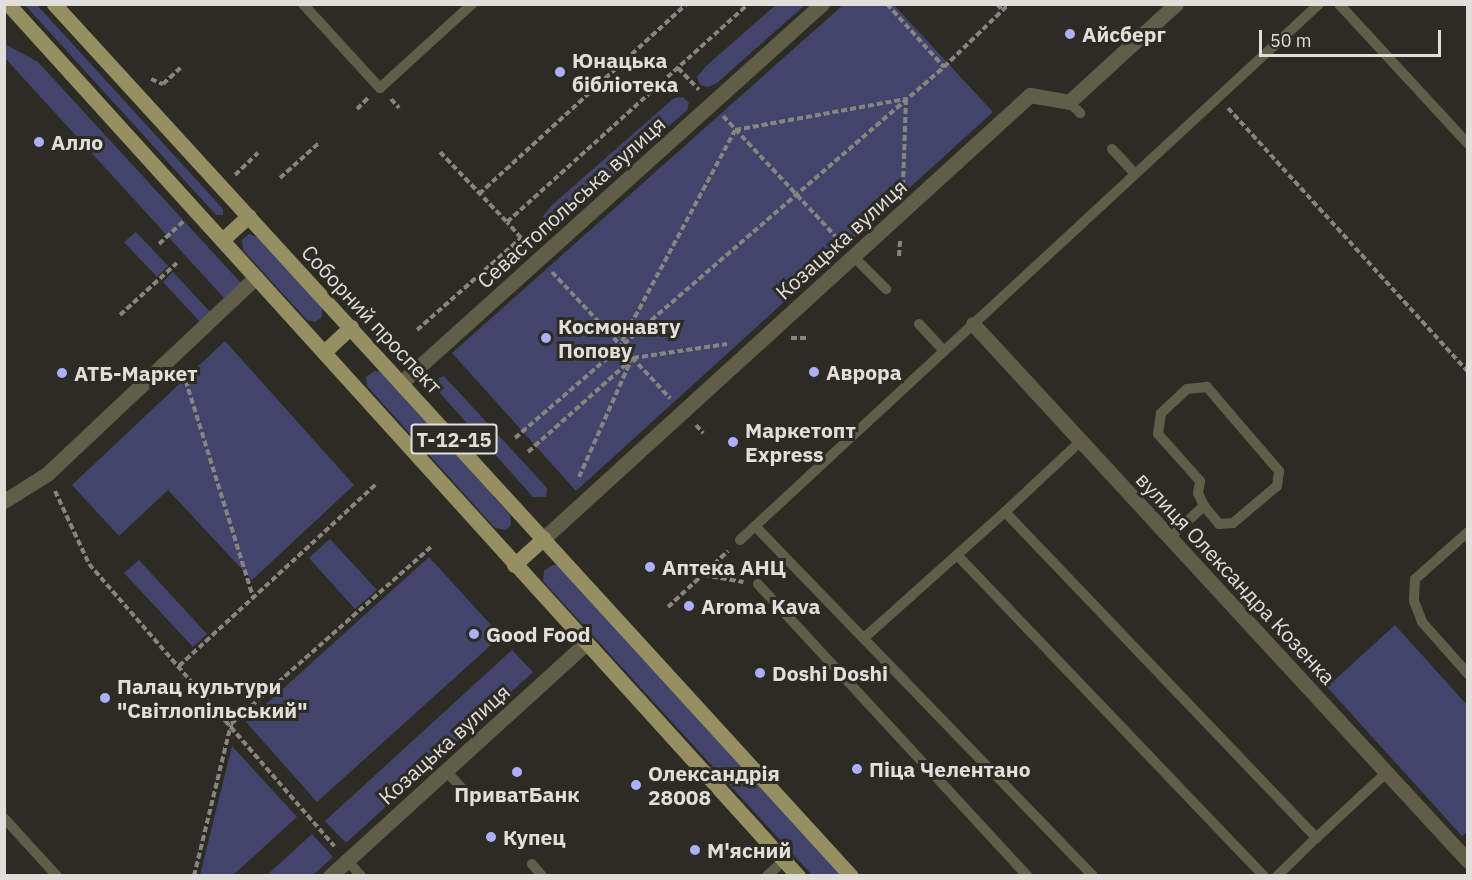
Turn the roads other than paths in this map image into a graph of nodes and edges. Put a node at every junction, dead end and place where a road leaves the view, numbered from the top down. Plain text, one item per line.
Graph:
1 (8, 4) edge
2 (54, 4) edge
3 (303, 4) edge
4 (472, 4) edge
5 (822, 4) edge
6 (1176, 4) edge
7 (1319, 4) edge
8 (1339, 4) edge
9 (1069, 102) junction
10 (1080, 113) dead end
11 (1467, 144) edge
12 (1112, 149) dead end
13 (1135, 174) junction
14 (249, 216) junction
15 (222, 240) junction
16 (853, 256) junction
17 (255, 277) junction
18 (885, 289) dead end
19 (919, 324) dead end
20 (973, 324) junction
21 (351, 327) junction
22 (944, 351) junction
23 (324, 352) junction
24 (402, 382) junction
25 (1081, 441) junction
26 (4, 501) edge
27 (1203, 506) junction
28 (1005, 512) junction
29 (755, 526) junction
30 (1467, 532) edge
31 (1170, 537) junction
32 (543, 538) junction
33 (740, 540) road end
34 (958, 556) junction
35 (514, 565) junction
36 (758, 584) road end
37 (864, 638) junction
38 (586, 643) junction
39 (1467, 674) edge
40 (446, 771) junction
41 (1387, 772) junction
42 (472, 799) dead end
43 (4, 818) edge
44 (1316, 838) junction
45 (1466, 857) edge
46 (347, 860) junction
47 (784, 860) junction
48 (532, 864) dead end
49 (57, 876) edge
50 (330, 876) edge
51 (361, 876) edge
52 (542, 876) edge
53 (767, 876) edge
54 (798, 876) edge
55 (851, 876) edge
56 (1028, 876) edge
57 (1093, 876) edge
58 (1264, 876) edge
59 (1277, 876) edge

1 - 15 main road, Т-12-15
2 - 14 main road, Соборний проспект / Т-12-15
3 - 4 lane
5 - 24 street, Севастопольська вулиця
6 - 9 street
7 - 13 lane
8 - 11 lane
9 - 10 lane
9 - 16 street, Козацька вулиця
12 - 13 lane
13 - 20 lane
14 - 15 main road
14 - 21 main road, Соборний проспект / Т-12-15
15 - 17 main road, Т-12-15
16 - 18 lane
16 - 32 street, Козацька вулиця
17 - 23 main road, Т-12-15
17 - 26 street
19 - 22 lane
20 - 22 lane
20 - 25 street, вулиця Олександра Козенка
21 - 23 main road
21 - 24 main road, Соборний проспект / Т-12-15
22 - 29 lane
23 - 35 main road, Т-12-15
24 - 32 main road, Соборний проспект / Т-12-15
25 - 28 lane
25 - 31 street, вулиця Олександра Козенка
27 - 27 lane
27 - 31 lane
28 - 34 lane
28 - 44 lane
29 - 33 lane
29 - 37 lane
30 - 39 lane
31 - 41 street, вулиця Олександра Козенка
32 - 35 main road
32 - 55 main road, Соборний проспект / Т-12-15
34 - 37 lane
34 - 58 lane
35 - 38 main road, Т-12-15
36 - 56 lane
37 - 57 lane
38 - 40 street, Козацька вулиця
38 - 47 main road, Т-12-15
40 - 42 lane
40 - 46 street, Козацька вулиця
41 - 44 lane
41 - 45 street, вулиця Олександра Козенка
43 - 49 lane
44 - 59 lane
46 - 50 street, Козацька вулиця
46 - 51 lane
47 - 53 lane
47 - 54 main road, Т-12-15
48 - 52 lane

